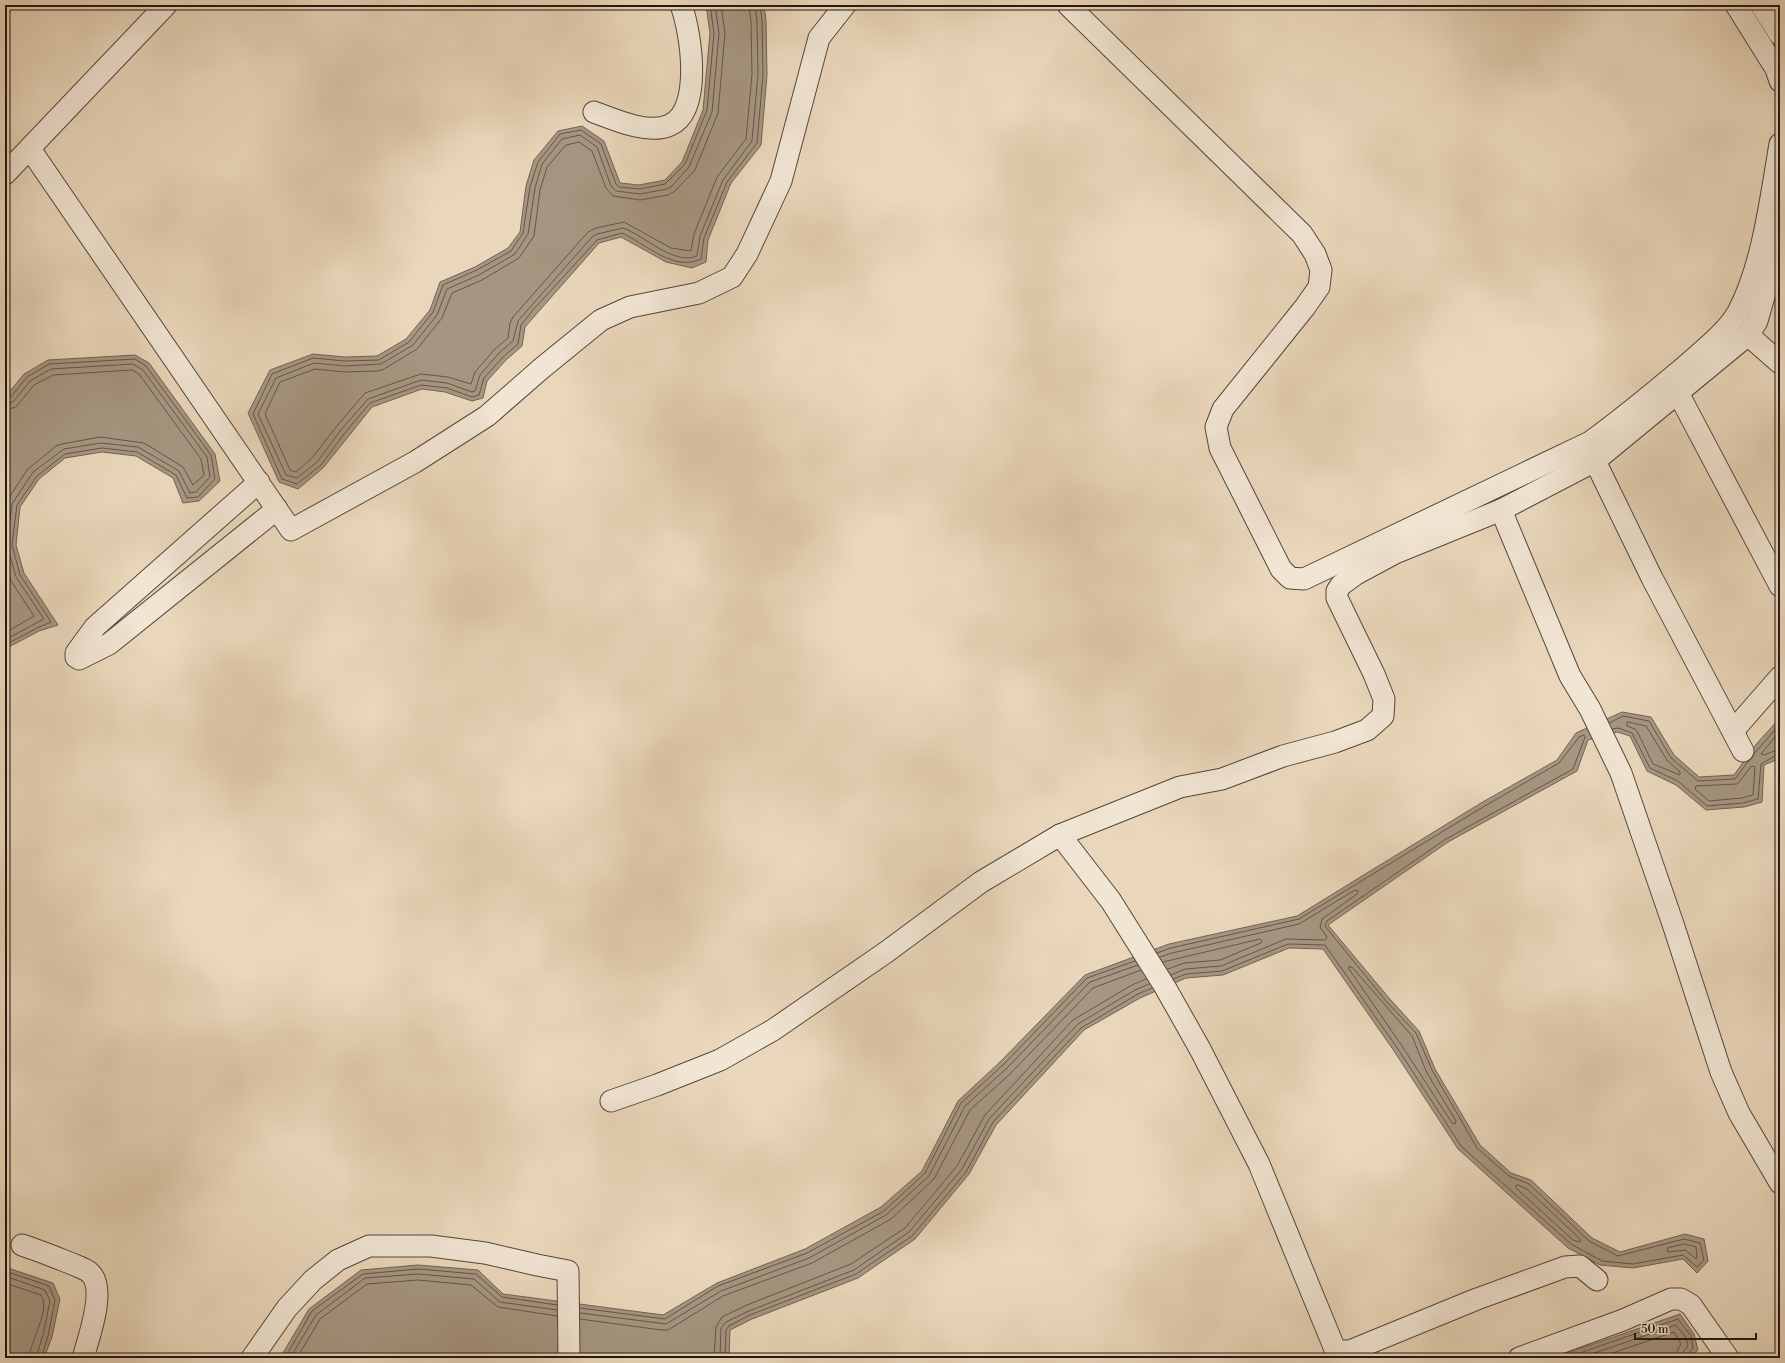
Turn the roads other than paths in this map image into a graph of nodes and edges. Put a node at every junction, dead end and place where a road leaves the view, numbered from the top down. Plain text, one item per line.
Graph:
1 (166, 5) edge
2 (681, 5) edge
3 (845, 5) edge
4 (1068, 5) edge
5 (1736, 5) edge
6 (1761, 5) edge
7 (1780, 35) edge
8 (1780, 81) edge
9 (594, 112) dead end
10 (1780, 144) edge
11 (30, 149) junction
12 (5, 174) edge
13 (1780, 240) edge
14 (1748, 335) junction
15 (1780, 363) edge
16 (1678, 393) junction
17 (1595, 461) junction
18 (259, 482) junction
19 (277, 510) junction
20 (1500, 510) junction
21 (1780, 586) edge
22 (140, 588) junction
23 (156, 608) junction
24 (1780, 677) edge
25 (1733, 731) junction
26 (1743, 751) dead end
27 (1060, 835) junction
28 (611, 1101) dead end
29 (1780, 1183) edge
30 (22, 1245) dead end
31 (1597, 1280) dead end
32 (83, 1358) edge
33 (252, 1358) edge
34 (569, 1358) edge
35 (1519, 1358) edge
36 (1728, 1358) edge

1 - 11 street
2 - 9 street
3 - 19 street
4 - 10 street
5 - 8 street
6 - 7 street
11 - 12 street
11 - 18 street
13 - 14 street
14 - 15 street
14 - 16 street
16 - 17 street
16 - 21 street
17 - 20 street
17 - 25 street
18 - 19 street
18 - 22 street
19 - 23 street
20 - 27 street
20 - 29 street
22 - 23 street
22 - 23 street
24 - 25 street
25 - 26 street
27 - 28 street
27 - 31 street
30 - 32 street
33 - 34 street
35 - 36 street

